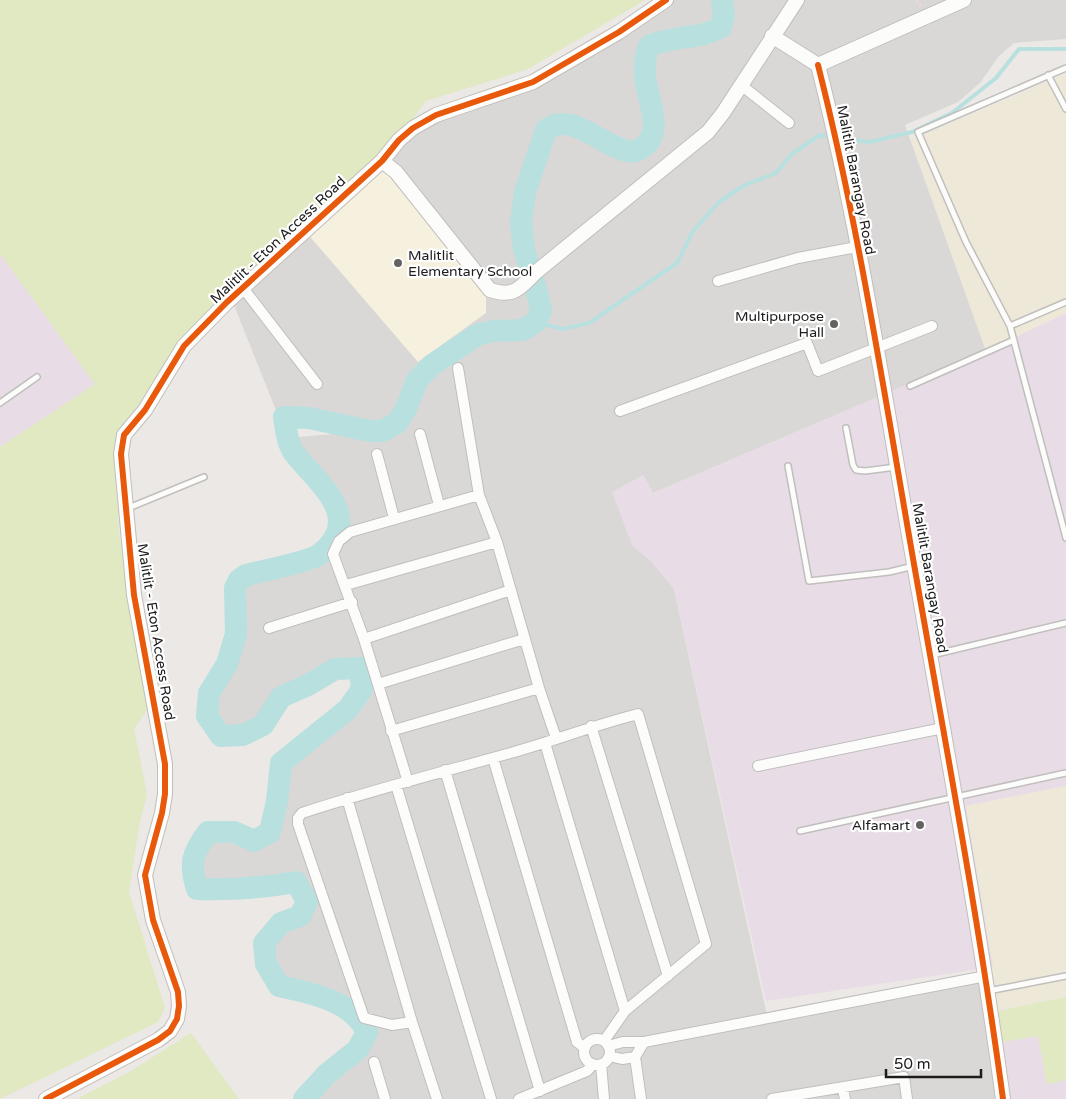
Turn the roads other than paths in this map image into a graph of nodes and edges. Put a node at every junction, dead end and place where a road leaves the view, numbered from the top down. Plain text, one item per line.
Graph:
1 (666, 0) edge
2 (797, 0) edge
3 (964, 0) edge
4 (772, 36) junction
5 (818, 65) junction
6 (1066, 68) edge
7 (1048, 75) junction
8 (741, 85) junction
9 (1066, 109) edge
10 (789, 123) dead end
11 (382, 161) junction
12 (857, 247) junction
13 (718, 281) dead end
14 (243, 288) junction
15 (1066, 302) edge
16 (932, 326) dead end
17 (1010, 326) junction
18 (1014, 340) junction
19 (876, 348) junction
20 (458, 368) dead end
21 (37, 377) dead end
22 (317, 384) dead end
23 (910, 386) dead end
24 (0, 403) edge
25 (620, 411) dead end
26 (846, 428) dead end
27 (420, 434) dead end
28 (377, 454) dead end
29 (788, 466) dead end
30 (897, 467) junction
31 (204, 477) dead end
32 (479, 495) junction
33 (439, 505) junction
34 (126, 510) junction
35 (394, 518) junction
36 (1066, 538) edge
37 (497, 542) junction
38 (914, 566) junction
39 (346, 585) junction
40 (511, 590) junction
41 (352, 602) junction
42 (1066, 623) edge
43 (269, 628) dead end
44 (364, 639) junction
45 (524, 639) junction
46 (931, 656) junction
47 (378, 684) junction
48 (539, 688) junction
49 (591, 726) junction
50 (942, 728) junction
51 (391, 731) junction
52 (556, 738) junction
53 (545, 743) junction
54 (493, 758) junction
55 (758, 766) dead end
56 (445, 770) junction
57 (1066, 773) edge
58 (408, 782) junction
59 (396, 784) junction
60 (955, 796) junction
61 (347, 798) junction
62 (800, 832) dead end
63 (668, 976) junction
64 (986, 976) junction
65 (1066, 976) edge
66 (988, 991) junction
67 (625, 1011) junction
68 (412, 1022) junction
69 (644, 1042) junction
70 (607, 1047) junction
71 (585, 1048) junction
72 (635, 1057) junction
73 (374, 1062) dead end
74 (597, 1064) junction
75 (540, 1090) junction
76 (844, 1094) edge
77 (46, 1099) edge
78 (385, 1099) edge
79 (437, 1099) edge
80 (491, 1099) edge
81 (520, 1099) edge
82 (604, 1099) edge
83 (642, 1099) edge
84 (775, 1099) edge
85 (907, 1099) edge
86 (1003, 1099) edge

1 - 11 street, Malitlit - Eton Access Road
2 - 4 street
3 - 5 street
4 - 5 street
4 - 8 street
5 - 12 street, Malitlit Barangay Road
6 - 7 lane
7 - 9 lane
7 - 17 lane
8 - 10 street
8 - 11 street
11 - 14 street, Malitlit - Eton Access Road
12 - 13 street
12 - 19 street, Malitlit Barangay Road
14 - 22 street
14 - 34 street, Malitlit - Eton Access Road
15 - 17 lane
16 - 19 street
17 - 18 lane
18 - 23 lane
18 - 36 lane
19 - 25 street
19 - 30 street, Malitlit Barangay Road
20 - 32 street
21 - 24 lane
26 - 30 lane
27 - 33 street
28 - 35 street
29 - 38 lane
30 - 38 street, Malitlit Barangay Road
31 - 34 lane
32 - 33 street
32 - 37 street
33 - 35 street
34 - 77 street, Malitlit - Eton Access Road
35 - 39 street
37 - 39 street
37 - 40 street
38 - 46 street, Malitlit Barangay Road
39 - 41 street
40 - 44 street
40 - 45 street
41 - 43 street
41 - 44 street
42 - 46 lane
44 - 47 street
45 - 47 street
45 - 48 street
46 - 50 street, Malitlit Barangay Road
47 - 51 street
48 - 51 street
48 - 52 street
49 - 52 street
49 - 63 street
49 - 63 street
50 - 55 street
50 - 60 street, Malitlit Barangay Road
51 - 58 street
52 - 53 street
53 - 54 street
53 - 67 street
54 - 56 street
54 - 71 street
56 - 58 street
56 - 75 street
57 - 60 lane
58 - 59 street
59 - 61 street
59 - 80 street
60 - 62 lane
60 - 64 street, Malitlit Barangay Road
61 - 68 street
61 - 68 street
63 - 67 street
64 - 66 street, Malitlit Barangay Road
64 - 69 street
65 - 66 lane
66 - 86 street, Malitlit Barangay Road
67 - 70 street
68 - 79 street
69 - 70 street
69 - 72 street
70 - 71 street
70 - 72 street
70 - 74 street
71 - 74 street
72 - 83 street
73 - 78 street
74 - 75 street
74 - 82 street
75 - 81 street
76 - 84 street
76 - 85 street

